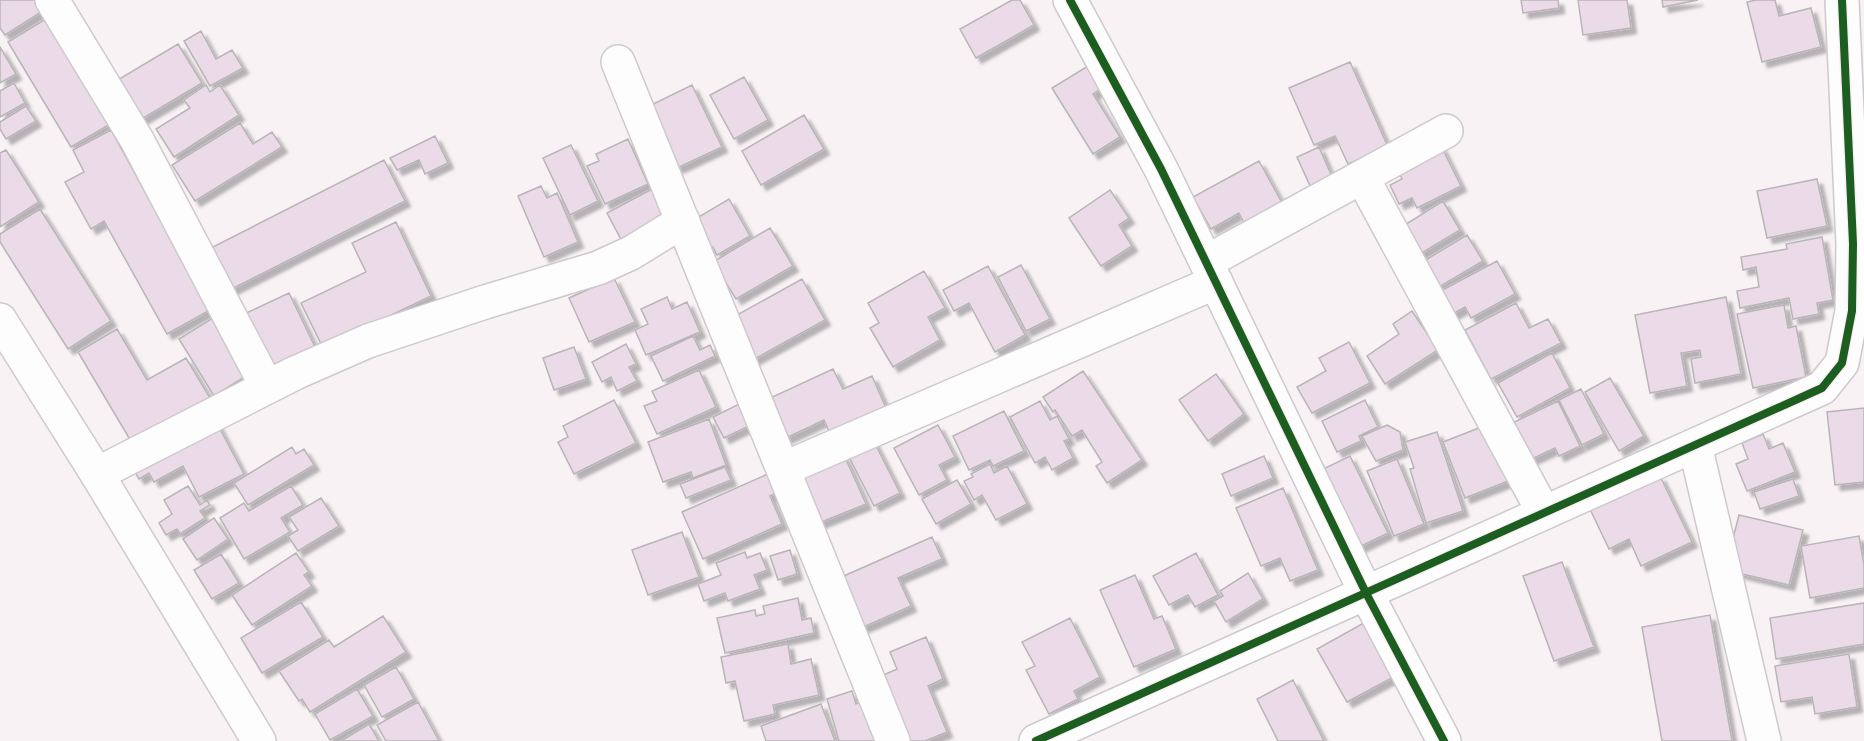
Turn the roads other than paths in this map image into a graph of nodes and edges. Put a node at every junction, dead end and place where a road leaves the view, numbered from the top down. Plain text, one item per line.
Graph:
1 (52, 0) edge
2 (1070, 0) edge
3 (1842, 0) edge
4 (618, 62) dead end
5 (1446, 131) dead end
6 (1362, 177) junction
7 (683, 221) junction
8 (1858, 243) edge
9 (1211, 272) junction
10 (0, 320) edge
11 (267, 387) junction
12 (1695, 445) junction
13 (783, 469) junction
14 (98, 474) junction
15 (1544, 513) junction
16 (1366, 593) junction
17 (259, 741) edge
18 (893, 741) edge
19 (1035, 741) edge
20 (1443, 741) edge
21 (1764, 741) edge

1 - 11 main road
2 - 9 main road
3 - 8 main road
4 - 7 main road
5 - 6 main road
6 - 9 main road
6 - 15 main road
7 - 11 main road
7 - 13 main road
8 - 12 main road
9 - 13 main road
9 - 16 main road
10 - 14 main road
11 - 14 main road
12 - 15 main road
12 - 21 main road
13 - 18 main road
14 - 17 main road
15 - 16 main road
16 - 19 main road
16 - 20 main road

